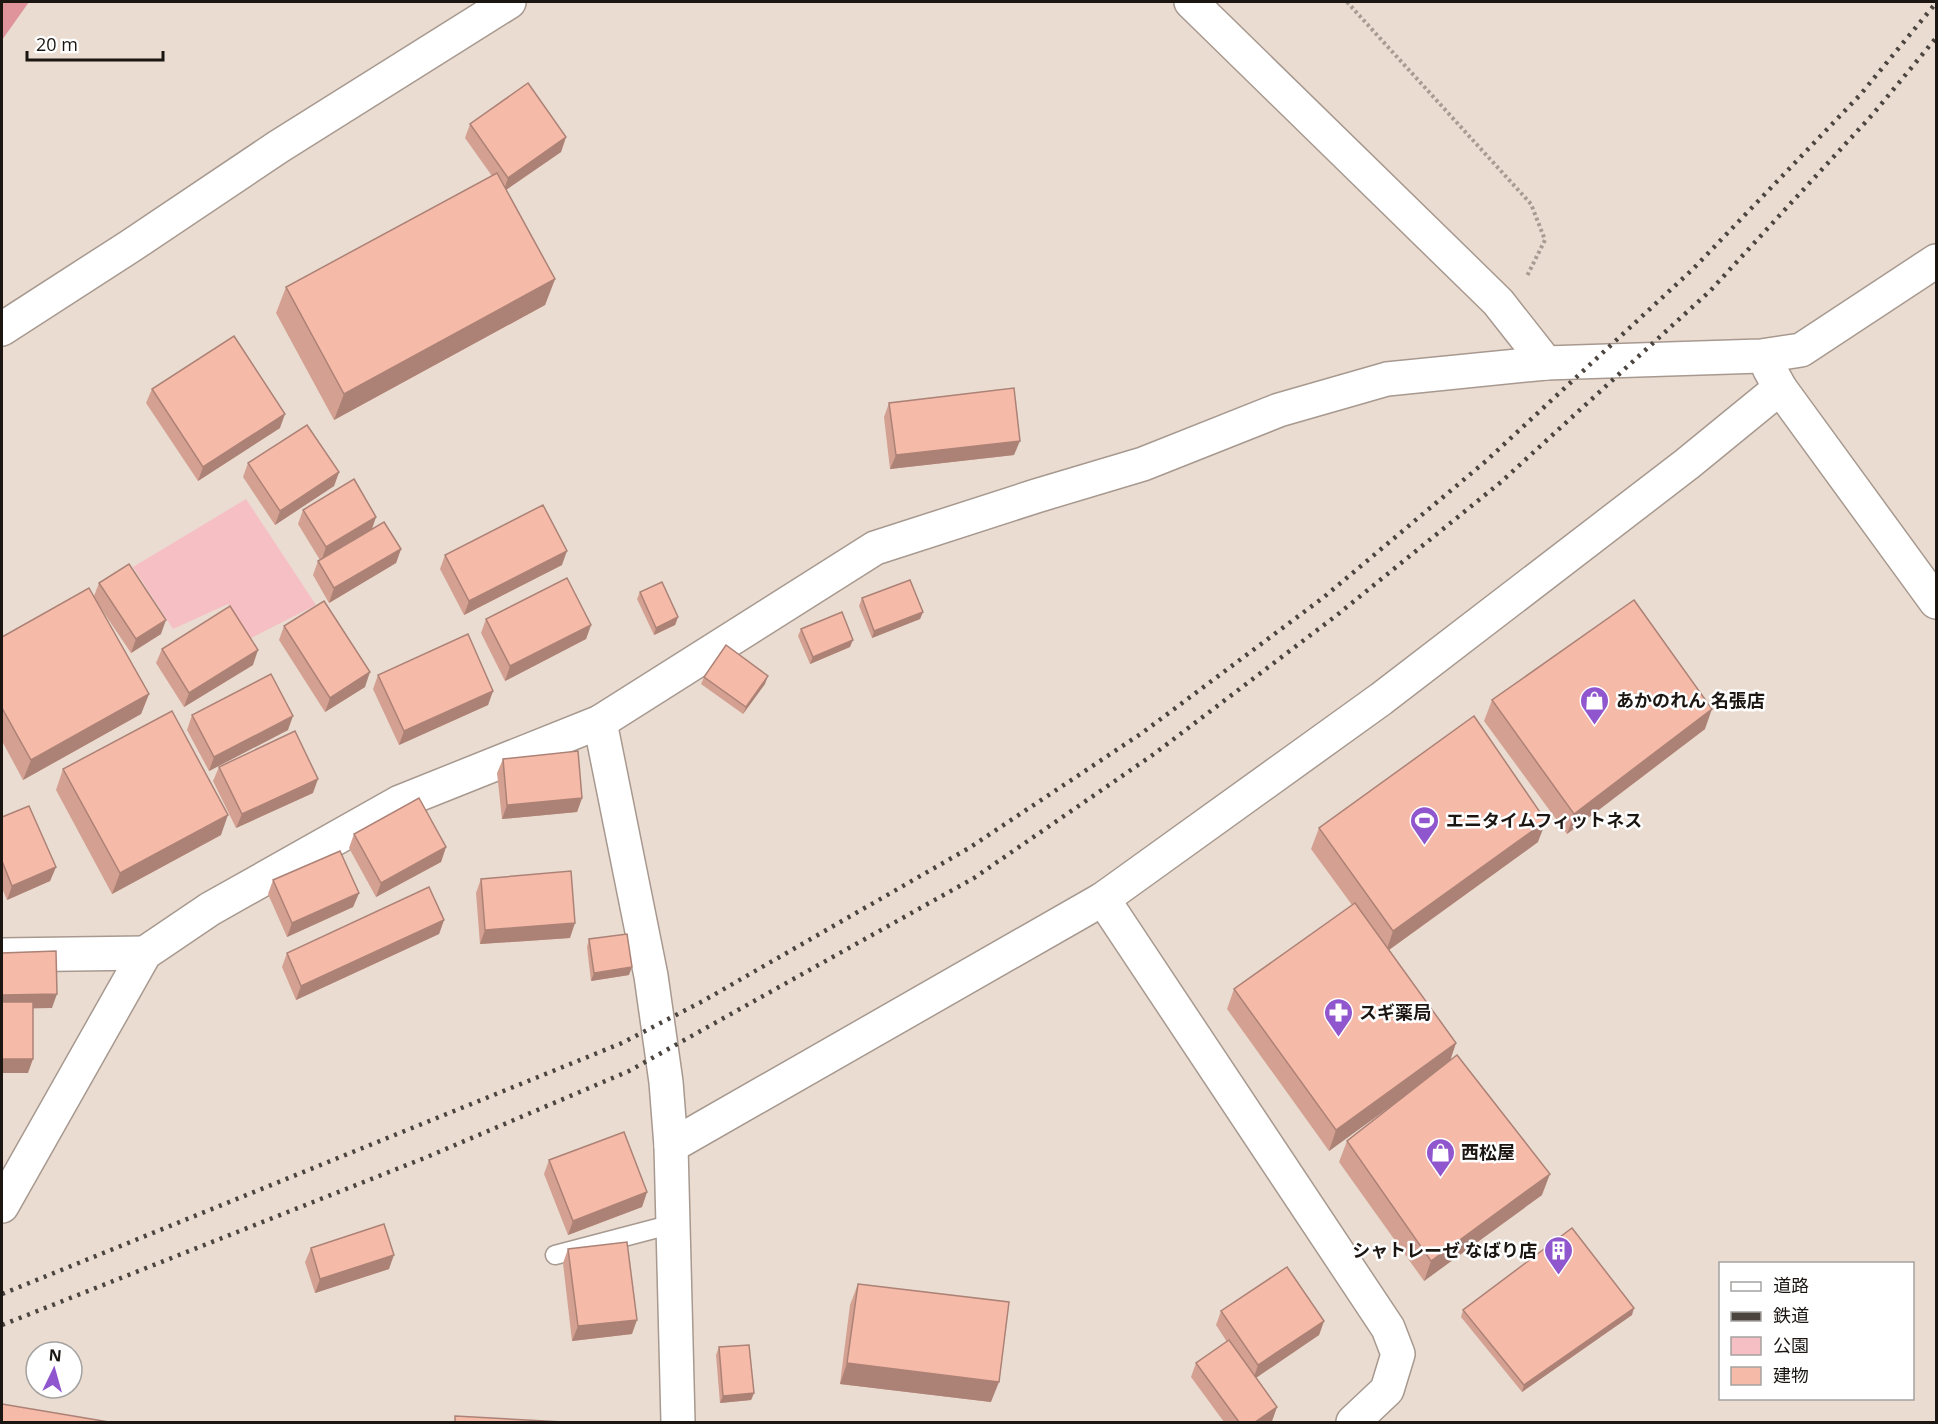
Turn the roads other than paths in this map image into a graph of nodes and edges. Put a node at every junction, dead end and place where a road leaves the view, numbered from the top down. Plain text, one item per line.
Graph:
1 (509, 2) edge
2 (1191, 2) edge
3 (1936, 261) edge
4 (2, 329) edge
5 (1761, 356) junction
6 (1546, 363) junction
7 (1780, 388) junction
8 (1936, 602) edge
9 (600, 722) junction
10 (1103, 899) junction
11 (145, 953) junction
12 (2, 955) edge
13 (671, 1146) junction
14 (2, 1206) edge
15 (673, 1224) junction
16 (555, 1255) dead end
17 (678, 1422) edge
18 (1353, 1422) edge

1 - 4 street
2 - 6 street
3 - 5 street
5 - 6 street
5 - 7 street
6 - 9 street
7 - 8 street
7 - 10 street
9 - 11 street
9 - 13 street
10 - 13 street
10 - 18 street
11 - 12 street
11 - 14 street
13 - 15 street
15 - 16 lane
15 - 17 street

